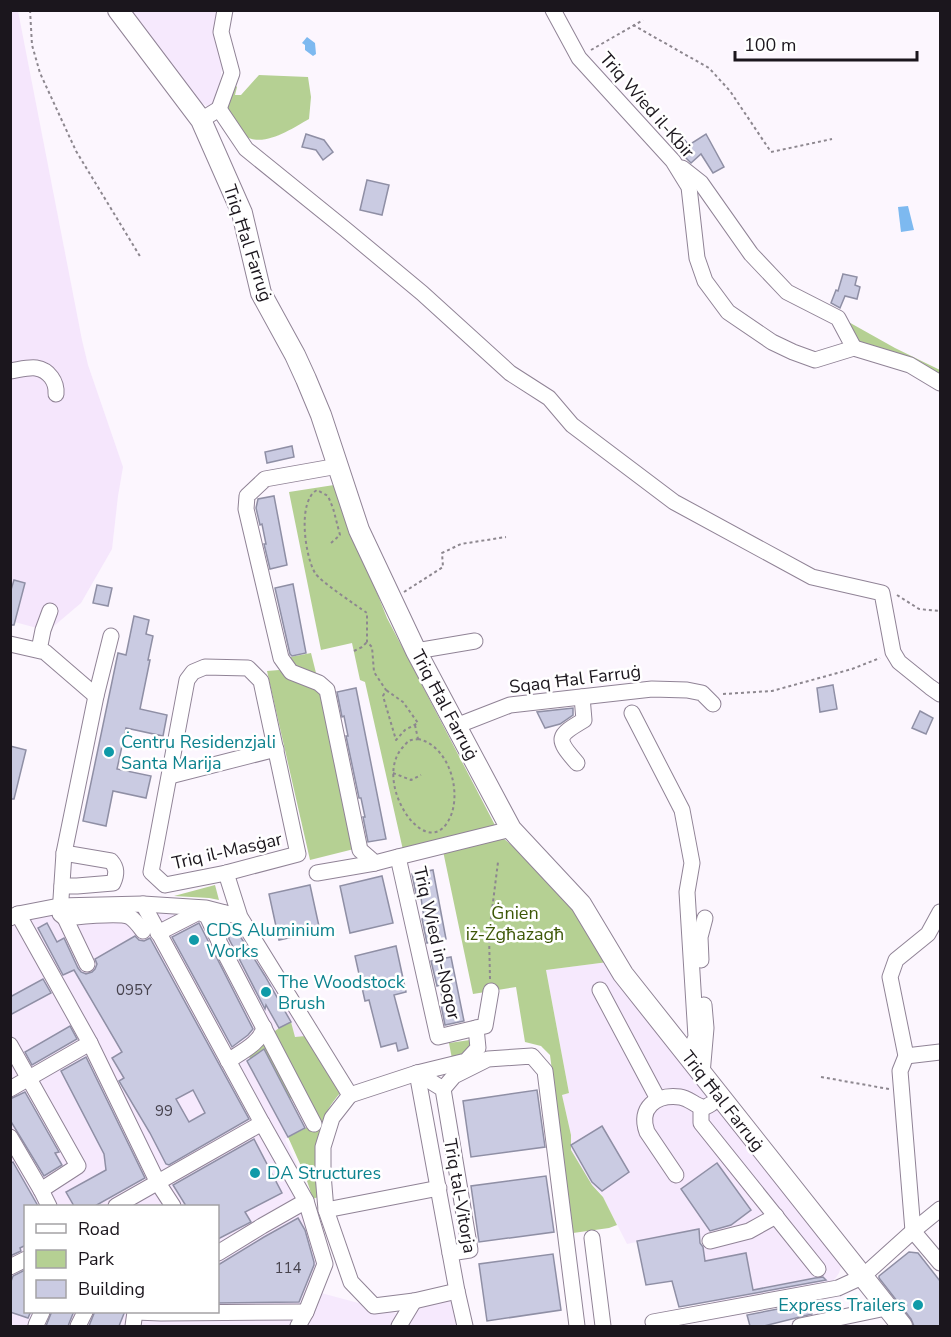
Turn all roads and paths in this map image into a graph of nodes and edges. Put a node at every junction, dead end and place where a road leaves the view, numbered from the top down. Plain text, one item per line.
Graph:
1 (30, 10) edge
2 (118, 10) edge
3 (225, 10) edge
4 (553, 10) edge
5 (643, 20) dead end
6 (633, 25) junction
7 (579, 58) junction
8 (219, 109) junction
9 (201, 120) junction
10 (832, 139) dead end
11 (673, 161) junction
12 (141, 258) dead end
13 (854, 348) junction
14 (10, 371) edge
15 (940, 383) edge
16 (56, 394) dead end
17 (338, 466) junction
18 (506, 537) dead end
19 (331, 543) dead end
20 (882, 593) junction
21 (391, 600) junction
22 (50, 611) dead end
23 (940, 611) edge
24 (111, 636) dead end
25 (475, 640) dead end
26 (367, 642) junction
27 (10, 644) edge
28 (39, 650) junction
29 (354, 651) dead end
30 (416, 651) junction
31 (894, 652) junction
32 (387, 690) junction
33 (702, 693) junction
34 (940, 694) edge
35 (96, 696) junction
36 (582, 698) junction
37 (713, 704) dead end
38 (632, 713) dead end
39 (415, 724) junction
40 (456, 726) junction
41 (418, 740) junction
42 (276, 749) junction
43 (577, 763) dead end
44 (393, 772) junction
45 (421, 775) dead end
46 (170, 776) junction
47 (511, 829) junction
48 (64, 853) junction
49 (398, 857) junction
50 (498, 862) dead end
51 (375, 863) junction
52 (226, 873) junction
53 (317, 873) dead end
54 (62, 886) junction
55 (143, 904) junction
56 (62, 912) junction
57 (940, 912) edge
58 (233, 915) junction
59 (14, 916) edge
60 (705, 918) dead end
61 (151, 932) junction
62 (219, 942) junction
63 (90, 962) dead end
64 (600, 990) dead end
65 (490, 991) joint
66 (264, 1027) junction
67 (476, 1028) junction
68 (90, 1043) junction
69 (10, 1045) edge
70 (940, 1052) edge
71 (688, 1056) junction
72 (906, 1056) junction
73 (228, 1061) junction
74 (417, 1073) junction
75 (702, 1074) junction
76 (30, 1077) junction
77 (820, 1077) dead end
78 (10, 1089) edge
79 (443, 1089) junction
80 (903, 1090) junction
81 (350, 1095) junction
82 (721, 1098) junction
83 (658, 1099) junction
84 (701, 1107) junction
85 (262, 1123) junction
86 (314, 1124) dead end
87 (10, 1137) edge
88 (676, 1175) dead end
89 (158, 1183) junction
90 (439, 1188) junction
91 (41, 1190) junction
92 (136, 1200) edge
93 (306, 1202) junction
94 (48, 1205) edge
95 (119, 1205) edge
96 (172, 1205) edge
97 (940, 1209) edge
98 (326, 1210) junction
99 (776, 1216) junction
100 (913, 1231) junction
101 (592, 1238) dead end
102 (710, 1241) dead end
103 (219, 1252) edge
104 (450, 1254) junction
105 (24, 1260) edge
106 (940, 1263) edge
107 (10, 1267) edge
108 (818, 1269) dead end
109 (862, 1277) junction
110 (457, 1291) junction
111 (414, 1301) junction
112 (886, 1308) junction
113 (138, 1313) edge
114 (162, 1320) edge
115 (305, 1321) edge
116 (652, 1322) dead end
117 (399, 1326) edge
118 (465, 1326) edge
119 (576, 1326) edge
120 (603, 1326) edge
121 (800, 1326) edge
122 (902, 1326) edge

1 - 12 path
2 - 9 main road, Triq Ħal Farruġ
3 - 8 street
4 - 7 street, Triq Wied il-Kbir
5 - 6 path
6 - 7 path
6 - 10 path
7 - 11 street, Triq Wied il-Kbir
8 - 9 street
8 - 20 street
9 - 17 main road, Triq Ħal Farruġ
11 - 13 street
11 - 13 street, Triq Wied il-Kbir
13 - 15 street
14 - 16 street
17 - 21 main road, Triq Ħal Farruġ
17 - 51 street
18 - 21 path
19 - 26 path
20 - 23 path
20 - 31 street
21 - 30 main road, Triq Ħal Farruġ
22 - 28 street
24 - 35 street
25 - 30 street
26 - 29 path
26 - 32 path
27 - 28 street
28 - 35 street
30 - 40 main road, Triq Ħal Farruġ
31 - 33 path
31 - 34 street
32 - 39 path
32 - 39 path
33 - 36 street, Sqaq Ħal Farruġ
33 - 37 street
35 - 48 street
36 - 40 street, Sqaq Ħal Farruġ
36 - 43 street
38 - 71 street
39 - 41 path
40 - 47 main road, Triq Ħal Farruġ
41 - 44 path
41 - 44 path
42 - 46 street
42 - 46 street
42 - 52 street, Triq il-Masġar
44 - 45 path
46 - 52 street, Triq il-Masġar
47 - 49 street, Triq Wied in-Noqor
47 - 71 main road, Triq Ħal Farruġ
48 - 54 street
48 - 54 street
49 - 51 street, Triq Wied in-Noqor
49 - 67 street, Triq Wied in-Noqor
50 - 65 path
51 - 53 street, Triq Wied in-Noqor
52 - 58 street
54 - 56 street
55 - 56 street
55 - 58 street
55 - 61 street
56 - 59 street
56 - 61 street
56 - 63 street
57 - 72 street
58 - 62 street
58 - 81 street
59 - 68 street
60 - 75 street
61 - 62 street
61 - 73 street
62 - 66 street
64 - 83 street
65 - 67 street
66 - 73 street
66 - 86 street
67 - 74 street
68 - 76 street
68 - 89 street
69 - 76 street
70 - 72 street
71 - 75 main road, Triq Ħal Farruġ
72 - 80 street
73 - 85 street
74 - 79 street
74 - 81 street
74 - 90 street, Triq tal-Vitorja
75 - 82 main road, Triq Ħal Farruġ
76 - 78 street
76 - 91 street
77 - 80 path
79 - 104 street
79 - 119 street
80 - 100 street
81 - 98 street
82 - 84 street
82 - 109 main road, Triq Ħal Farruġ
83 - 84 street
83 - 88 street
84 - 99 street
85 - 89 street
85 - 93 street
87 - 91 street
89 - 92 street
89 - 96 street
90 - 98 street
90 - 104 street, Triq tal-Vitorja
91 - 94 street
92 - 95 street
93 - 103 street
93 - 115 street
97 - 100 street
98 - 111 street
99 - 102 street
99 - 108 street
100 - 106 street
100 - 109 street
101 - 120 street
104 - 110 street, Triq tal-Vitorja
105 - 107 street
109 - 112 main road, Triq Ħal Farruġ
109 - 116 street
110 - 111 street
110 - 118 street, Triq tal-Vitorja
111 - 117 street
112 - 121 street
112 - 122 main road, Triq Ħal Farruġ
113 - 114 street
114 - 115 street

